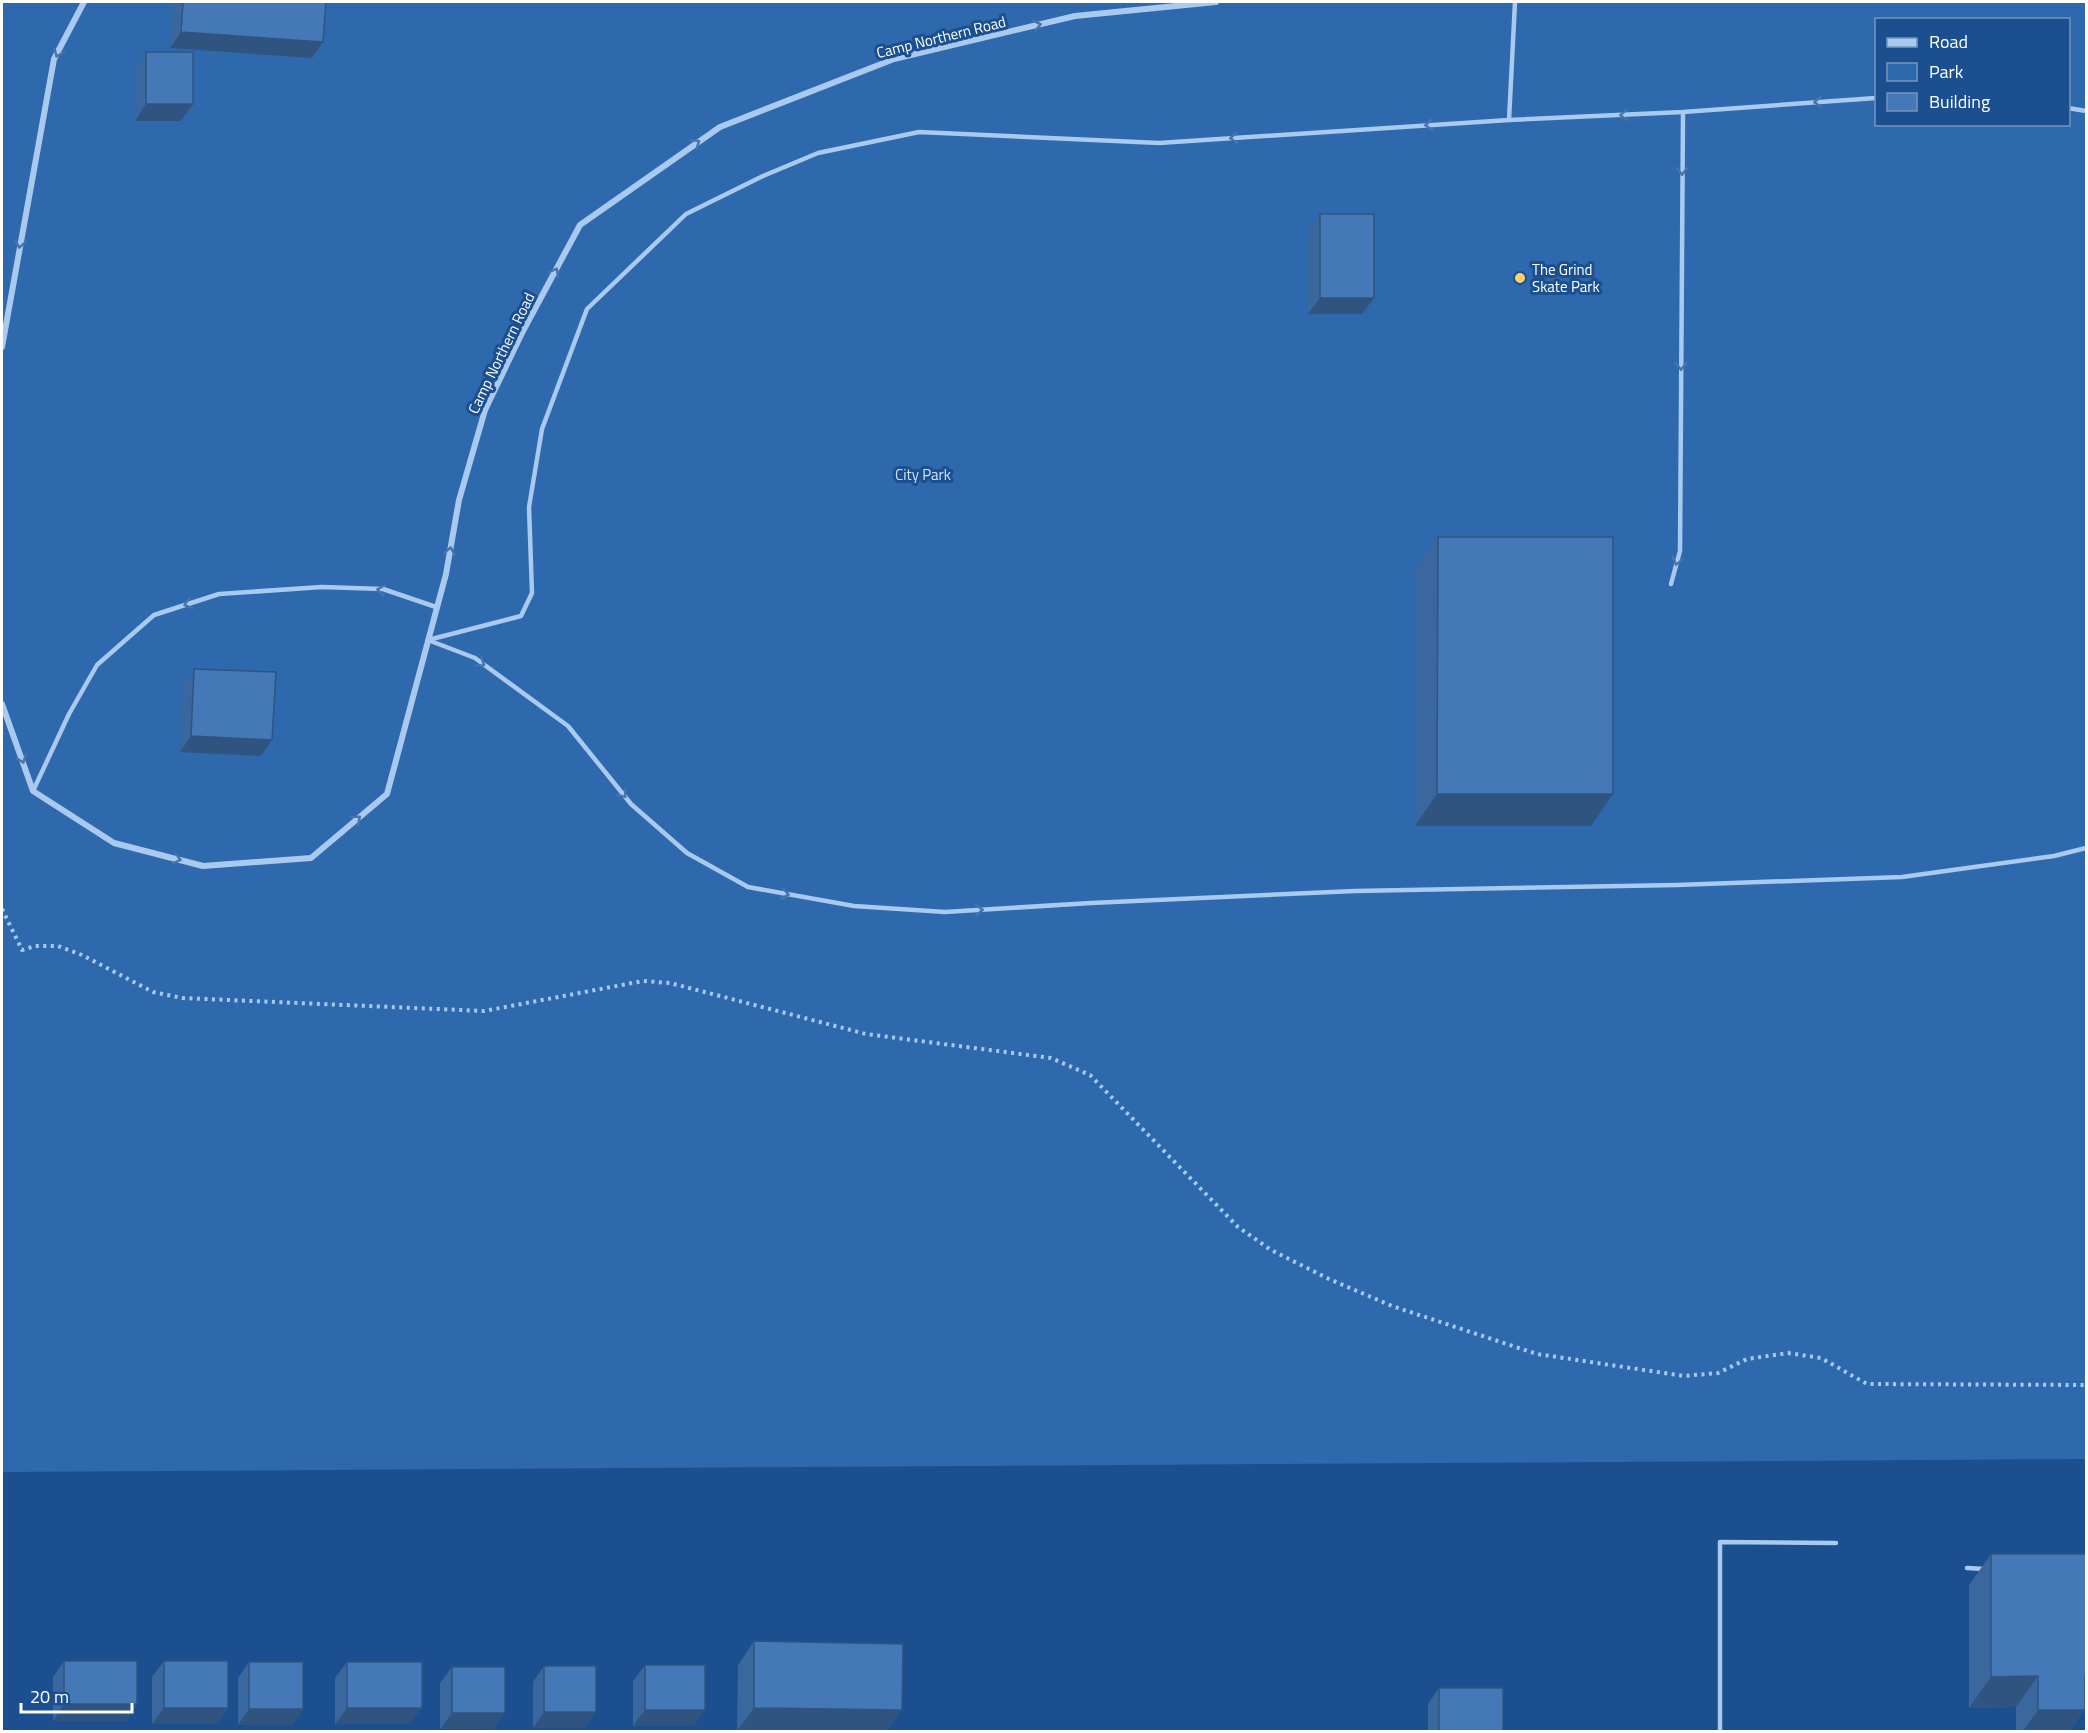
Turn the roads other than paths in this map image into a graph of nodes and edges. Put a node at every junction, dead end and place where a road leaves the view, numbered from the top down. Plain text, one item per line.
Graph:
1 (84, 2) edge
2 (1216, 2) edge
3 (1515, 2) edge
4 (1875, 98) edge
5 (2070, 108) edge
6 (2086, 111) edge
7 (1683, 112) junction
8 (1509, 120) junction
9 (2, 347) edge
10 (1671, 584) dead end
11 (436, 607) junction
12 (428, 640) junction
13 (2, 704) edge
14 (33, 790) junction
15 (2086, 848) edge
16 (1836, 1543) dead end
17 (1967, 1568) dead end
18 (1991, 1569) edge
19 (1720, 1731) edge

1 -> 9 street
11 -> 2 street, Camp Northern Road
3 - 8 lane
4 -> 7 lane
5 - 6 lane
7 -> 8 lane
7 -> 10 lane
8 -> 12 lane
11 - 12 street, Camp Northern Road
11 -> 14 lane
14 -> 12 street, Camp Northern Road
12 -> 15 lane
13 -> 14 street
16 - 19 lane
17 - 18 lane

